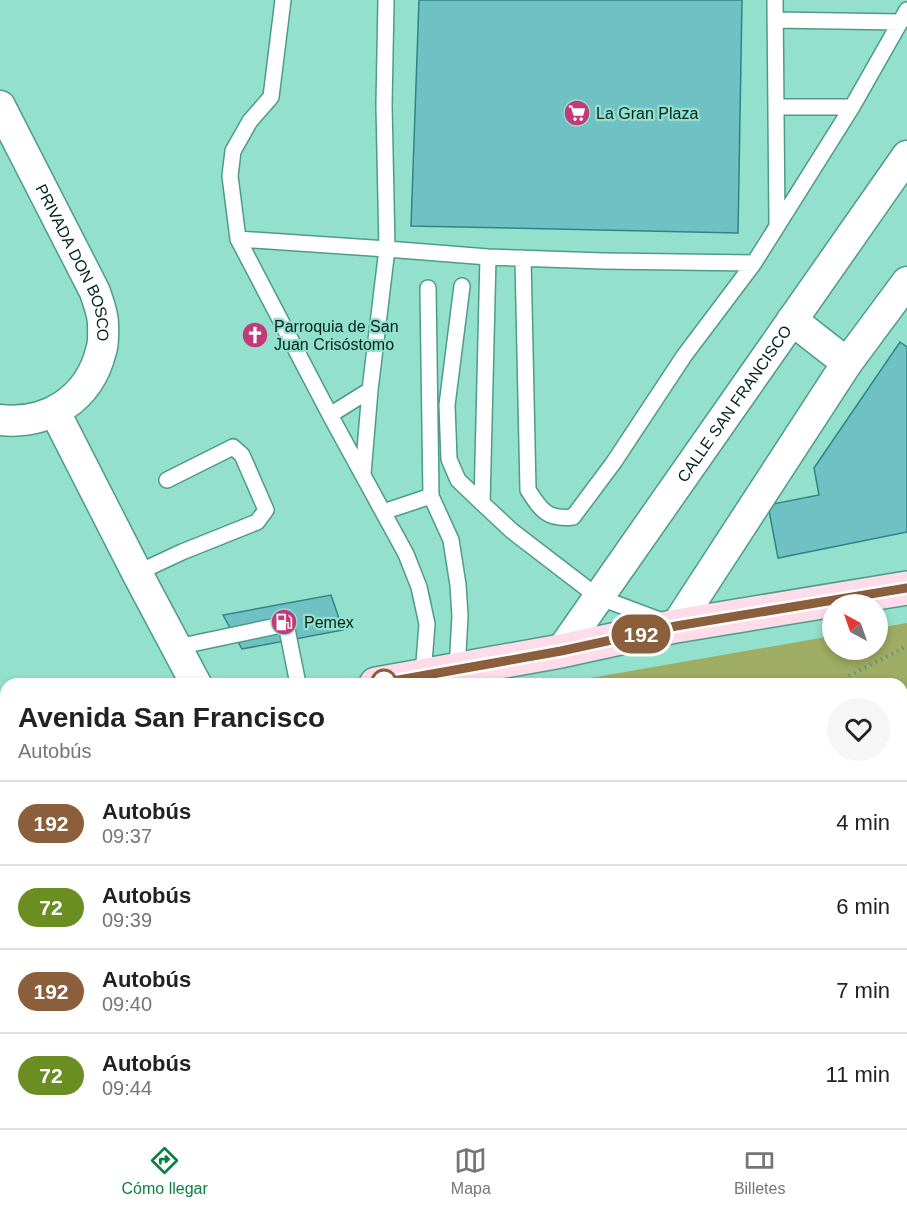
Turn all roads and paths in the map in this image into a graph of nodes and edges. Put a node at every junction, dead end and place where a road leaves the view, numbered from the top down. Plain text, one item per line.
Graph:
1 (283, 0) edge
2 (386, 0) edge
3 (775, 0) edge
4 (905, 16) edge
5 (775, 20) junction
6 (0, 106) edge
7 (776, 107) junction
8 (852, 107) junction
9 (907, 156) edge
10 (777, 225) junction
11 (238, 239) junction
12 (387, 249) junction
13 (488, 257) junction
14 (524, 258) junction
15 (754, 263) junction
16 (907, 282) edge
17 (462, 286) dead end
18 (428, 288) dead end
19 (792, 320) junction
20 (847, 363) junction
21 (370, 390) junction
22 (55, 412) junction
23 (330, 415) junction
24 (0, 420) edge
25 (363, 474) junction
26 (167, 480) dead end
27 (431, 496) junction
28 (482, 503) junction
29 (383, 512) junction
30 (137, 573) junction
31 (907, 588) edge
32 (598, 597) junction
33 (676, 626) junction
34 (177, 646) junction
35 (907, 646) edge
36 (561, 651) junction
37 (457, 669) junction
38 (423, 675) junction
39 (193, 678) edge
40 (297, 678) edge
41 (407, 678) edge
42 (845, 678) edge

1 - 11 lane
2 - 12 lane
3 - 5 lane
4 - 5 lane
4 - 8 lane
5 - 7 lane
6 - 22 street, PRIVADA DON BOSCO
7 - 8 lane
7 - 10 lane
8 - 10 lane
9 - 19 street, CALLE SAN FRANCISCO
10 - 15 lane
11 - 12 lane
11 - 23 lane
12 - 13 lane
12 - 21 lane
13 - 14 lane
13 - 28 lane
14 - 15 lane
14 - 15 lane
16 - 20 street
17 - 28 lane
18 - 27 lane
19 - 20 street
19 - 32 street, CALLE SAN FRANCISCO
20 - 33 street
21 - 23 lane
21 - 25 lane
22 - 24 street, PRIVADA DON BOSCO
22 - 30 street
23 - 25 lane
25 - 29 lane
26 - 30 lane
27 - 29 lane
27 - 37 lane
28 - 32 lane
29 - 38 lane
30 - 34 street
31 - 33 street
32 - 33 lane
32 - 36 street, CALLE SAN FRANCISCO
33 - 36 street
34 - 39 street
34 - 40 lane
35 - 42 path
36 - 37 street
37 - 38 street
38 - 41 street

